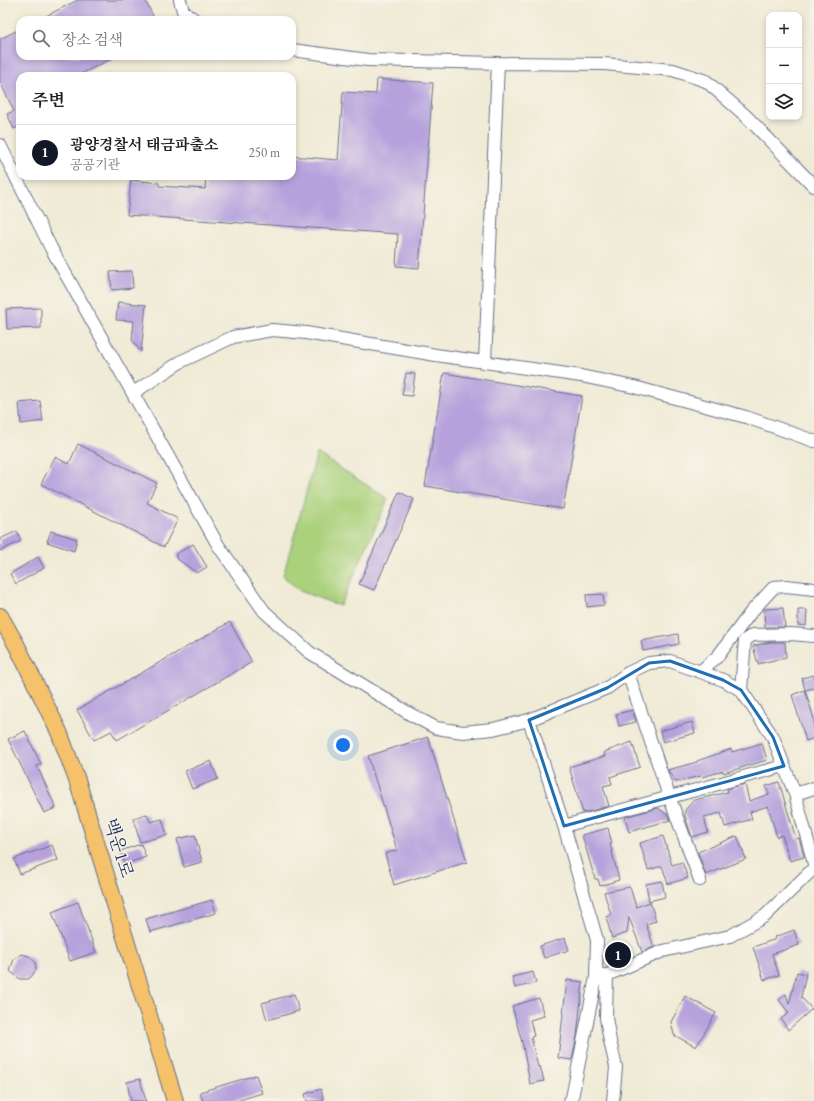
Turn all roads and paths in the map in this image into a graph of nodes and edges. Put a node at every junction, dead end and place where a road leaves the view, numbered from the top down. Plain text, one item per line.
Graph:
1 (180, 0) edge
2 (190, 16) edge
3 (296, 51) edge
4 (498, 63) junction
5 (0, 145) edge
6 (16, 177) edge
7 (18, 180) edge
8 (814, 186) edge
9 (485, 362) junction
10 (133, 393) junction
11 (814, 441) edge
12 (814, 589) edge
13 (0, 616) edge
14 (814, 636) edge
15 (701, 671) junction
16 (628, 673) junction
17 (741, 690) junction
18 (529, 720) junction
19 (784, 766) junction
20 (814, 788) edge
21 (795, 794) junction
22 (669, 796) junction
23 (564, 826) junction
24 (814, 864) edge
25 (814, 868) edge
26 (700, 880) dead end
27 (601, 976) junction
28 (175, 1101) edge
29 (570, 1101) edge
30 (613, 1101) edge

1 - 2 street
3 - 4 street
4 - 8 street
4 - 9 street
5 - 6 street
7 - 10 street
9 - 10 street
9 - 11 street
10 - 18 street
12 - 15 street
13 - 28 main road, 백운1로
14 - 17 street
15 - 16 street
15 - 17 street
16 - 18 street
16 - 22 street
17 - 19 street
18 - 23 street
19 - 21 street
19 - 22 street
20 - 21 street
21 - 24 street
22 - 23 street
22 - 26 street
23 - 27 street
25 - 27 street
27 - 29 street
27 - 30 street

